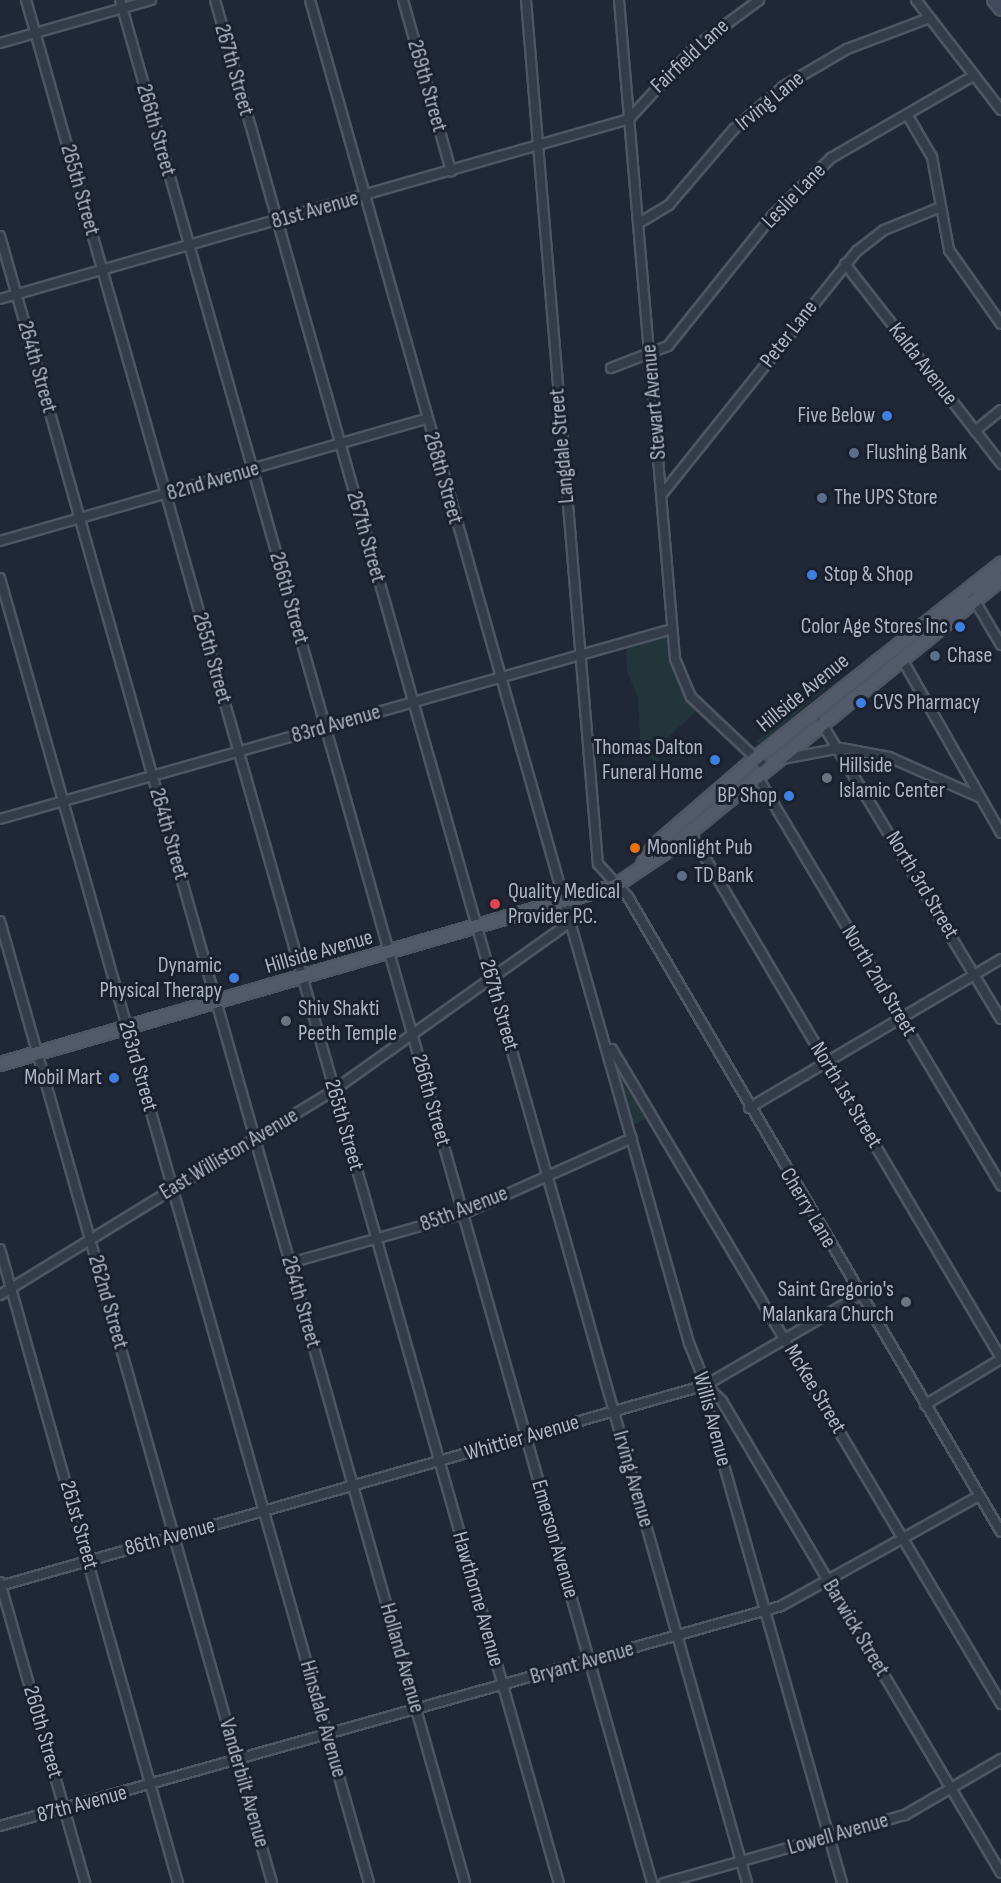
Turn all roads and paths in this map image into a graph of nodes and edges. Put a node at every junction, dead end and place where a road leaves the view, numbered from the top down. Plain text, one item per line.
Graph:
1 (26, 0) edge
2 (152, 0) edge
3 (215, 0) edge
4 (310, 0) edge
5 (403, 0) edge
6 (526, 0) edge
7 (619, 0) edge
8 (739, 0) edge
9 (759, 0) edge
10 (916, 0) edge
11 (994, 0) edge
12 (121, 4) edge
13 (1001, 9) edge
14 (742, 10) junction
15 (929, 18) junction
16 (36, 33) junction
17 (0, 43) edge
18 (973, 76) junction
19 (1001, 110) edge
20 (908, 116) junction
21 (629, 119) junction
22 (538, 147) junction
23 (451, 171) junction
24 (365, 196) junction
25 (940, 207) junction
26 (277, 221) junction
27 (639, 223) junction
28 (0, 236) edge
29 (189, 246) junction
30 (844, 264) junction
31 (103, 270) junction
32 (16, 294) junction
33 (0, 299) edge
34 (1001, 324) edge
35 (650, 356) junction
36 (611, 368) dead end
37 (1001, 410) edge
38 (425, 419) junction
39 (975, 431) junction
40 (340, 445) junction
41 (1001, 464) edge
42 (252, 470) junction
43 (663, 493) junction
44 (166, 494) junction
45 (80, 518) junction
46 (0, 541) edge
47 (1001, 564) edge
48 (0, 579) edge
49 (1001, 579) edge
50 (971, 595) junction
51 (672, 629) junction
52 (1001, 645) edge
53 (580, 655) junction
54 (902, 659) junction
55 (501, 677) junction
56 (413, 702) junction
57 (821, 722) junction
58 (325, 727) junction
59 (841, 748) junction
60 (239, 751) junction
61 (756, 758) junction
62 (765, 769) junction
63 (153, 776) junction
64 (979, 797) junction
65 (63, 801) junction
66 (0, 819) edge
67 (690, 832) junction
68 (1001, 833) edge
69 (642, 865) junction
70 (615, 886) junction
71 (565, 903) junction
72 (0, 921) edge
73 (570, 922) junction
74 (477, 928) junction
75 (389, 954) junction
76 (579, 955) joint
77 (1001, 959) edge
78 (975, 974) junction
79 (303, 978) junction
80 (492, 981) junction
81 (217, 1003) junction
82 (901, 1018) junction
83 (1001, 1019) edge
84 (127, 1028) junction
85 (413, 1037) junction
86 (608, 1045) junction
87 (38, 1053) junction
88 (826, 1062) junction
89 (0, 1064) edge
90 (518, 1075) joint
91 (334, 1090) junction
92 (749, 1108) junction
93 (632, 1138) junction
94 (255, 1140) junction
95 (546, 1175) junction
96 (1001, 1186) edge
97 (172, 1189) junction
98 (458, 1195) joint
99 (463, 1214) junction
100 (377, 1239) junction
101 (90, 1240) junction
102 (0, 1249) edge
103 (290, 1263) junction
104 (11, 1288) junction
105 (0, 1295) edge
106 (860, 1295) junction
107 (398, 1315) joint
108 (786, 1339) junction
109 (1001, 1358) edge
110 (706, 1385) junction
111 (925, 1405) junction
112 (614, 1412) junction
113 (338, 1433) joint
114 (526, 1437) junction
115 (440, 1462) junction
116 (354, 1486) junction
117 (979, 1496) junction
118 (305, 1499) joint
119 (264, 1511) junction
120 (1001, 1532) edge
121 (174, 1536) junction
122 (904, 1539) junction
123 (277, 1554) joint
124 (88, 1560) junction
125 (829, 1582) junction
126 (0, 1584) edge
127 (765, 1611) junction
128 (677, 1636) junction
129 (589, 1661) junction
130 (215, 1683) joint
131 (503, 1685) junction
132 (1001, 1704) edge
133 (417, 1710) junction
134 (327, 1735) junction
135 (1001, 1759) edge
136 (238, 1761) junction
137 (164, 1781) joint
138 (151, 1785) junction
139 (951, 1789) junction
140 (64, 1808) junction
141 (0, 1826) edge
142 (829, 1837) junction
143 (741, 1861) junction
144 (1001, 1873) edge
145 (85, 1883) edge
146 (178, 1883) edge
147 (272, 1883) edge
148 (369, 1883) edge
149 (465, 1883) edge
150 (559, 1883) edge
151 (652, 1883) edge
152 (664, 1883) edge
153 (747, 1883) edge
154 (842, 1883) edge

1 - 16 street, 265th Street
2 - 12 street
3 - 26 street, 267th Street
4 - 24 street, 268th Street
5 - 23 street, 269th Street
6 - 22 street, Langdale Street
7 - 21 street, Stewart Avenue
8 - 14 street
9 - 14 street, Fairfield Lane
10 - 15 street
11 - 13 main road
12 - 16 street
12 - 29 street, 266th Street
14 - 21 street, Fairfield Lane
15 - 18 street
15 - 27 street, Irving Lane
16 - 17 street
16 - 31 street, 265th Street
18 - 19 street
18 - 20 street, Leslie Lane
20 - 25 street
20 - 35 street, Leslie Lane
21 - 22 street, 81st Avenue
21 - 27 street, Stewart Avenue
22 - 23 street, 81st Avenue
22 - 53 street, Langdale Street
23 - 24 street, 81st Avenue
24 - 26 street, 81st Avenue
24 - 38 street, 268th Street
25 - 30 street, Peter Lane
25 - 34 street
26 - 29 street, 81st Avenue
26 - 40 street, 267th Street
27 - 35 street, Stewart Avenue
28 - 32 street, 264th Street
29 - 31 street, 81st Avenue
29 - 42 street, 266th Street
30 - 39 street, Kalda Avenue
30 - 43 street, Peter Lane
31 - 32 street, 81st Avenue
31 - 44 street, 265th Street
32 - 33 street, 81st Avenue
32 - 45 street, 264th Street
35 - 36 street
35 - 43 street, Stewart Avenue
37 - 39 street
38 - 40 street, 82nd Avenue
38 - 55 street, 268th Street
39 - 41 street, Kalda Avenue
40 - 42 street, 82nd Avenue
40 - 56 street, 267th Street
42 - 44 street, 82nd Avenue
42 - 58 street, 266th Street
43 - 51 street, Stewart Avenue
44 - 45 street, 82nd Avenue
44 - 60 street, 265th Street
45 - 46 street, 82nd Avenue
45 - 63 street, 264th Street
47 - 50 main road, Hillside Avenue
48 - 65 street, 263rd Street
49 - 50 main road, Hillside Avenue
50 - 52 street
50 - 54 main road, Hillside Avenue
50 - 61 main road, Hillside Avenue
51 - 53 street, 83rd Avenue
51 - 61 street, Stewart Avenue
53 - 55 street, 83rd Avenue
53 - 70 street, Langdale Street
54 - 57 main road, Hillside Avenue
54 - 64 street
55 - 56 street, 83rd Avenue
55 - 71 street, 268th Street
56 - 58 street, 83rd Avenue
56 - 74 street, 267th Street
57 - 59 street, North 3rd Street
57 - 62 main road, Hillside Avenue
58 - 60 street, 83rd Avenue
58 - 75 street, 266th Street
59 - 62 street
59 - 64 street
59 - 78 street, North 3rd Street
60 - 63 street, 83rd Avenue
60 - 79 street, 265th Street
61 - 62 street, Stewart Avenue
61 - 69 main road, Hillside Avenue
62 - 67 main road, Hillside Avenue
62 - 82 street, North 2nd Street
63 - 65 street, 83rd Avenue
63 - 81 street, 264th Street
64 - 68 street
65 - 66 street, 83rd Avenue
65 - 84 street, 263rd Street
67 - 69 main road, Hillside Avenue
67 - 88 street, North 1st Street
69 - 70 main road, Hillside Avenue
70 - 71 main road, Hillside Avenue
70 - 92 street, Cherry Lane
71 - 73 street, 268th Street
71 - 74 main road, Hillside Avenue
72 - 87 street, 262nd Street
73 - 76 street, 268th Street
73 - 80 street, East Williston Avenue
74 - 75 main road, Hillside Avenue
74 - 80 street, 267th Street
75 - 79 main road, Hillside Avenue
75 - 85 street, 266th Street
76 - 86 street, Willis Avenue
77 - 78 street
78 - 82 street
78 - 83 street, North 3rd Street
79 - 81 main road, Hillside Avenue
79 - 91 street, 265th Street
80 - 85 street, East Williston Avenue
80 - 90 street, 267th Street
81 - 84 main road, Hillside Avenue
81 - 94 street, 264th Street
82 - 88 street
82 - 96 street, North 2nd Street
84 - 87 main road, Hillside Avenue
84 - 97 street, 263rd Street
85 - 91 street, East Williston Avenue
85 - 98 street, 266th Street
86 - 93 street, Willis Avenue
86 - 108 street, McKee Street
87 - 89 main road, Hillside Avenue
87 - 101 street, 262nd Street
88 - 92 street
88 - 109 street, North 1st Street
90 - 95 street, Irving Avenue
91 - 94 street, East Williston Avenue
91 - 100 street, 265th Street
92 - 106 street, Cherry Lane
93 - 95 street, 85th Avenue
93 - 110 street, Willis Avenue
94 - 97 street, East Williston Avenue
94 - 103 street, 264th Street
95 - 99 street, 85th Avenue
95 - 112 street, Irving Avenue
97 - 101 street, East Williston Avenue
97 - 119 street, 263rd Street
98 - 99 street, Emerson Avenue
99 - 100 street, 85th Avenue
99 - 114 street, Emerson Avenue
100 - 103 street, 85th Avenue
100 - 107 street, 265th Street
101 - 104 street, East Williston Avenue
101 - 121 street, 262nd Street
102 - 104 street, 261st Street
103 - 113 street, 264th Street
104 - 105 street, East Williston Avenue
104 - 124 street, 261st Street
106 - 108 street, Whittier Avenue
106 - 111 street, Cherry Lane
107 - 115 street, Hawthorne Avenue
108 - 110 street, Whittier Avenue
108 - 122 street, McKee Street
109 - 111 street
110 - 112 street, Whittier Avenue
110 - 125 street, Barwick Street
110 - 127 street, Willis Avenue
111 - 117 street, Cherry Lane
112 - 114 street, Whittier Avenue
112 - 128 street, Irving Avenue
113 - 116 street, Holland Avenue
114 - 115 street, Whittier Avenue
114 - 129 street, Emerson Avenue
115 - 116 street, Whittier Avenue
115 - 131 street, Hawthorne Avenue
116 - 118 street, Whittier Avenue
116 - 133 street, Holland Avenue
117 - 120 street, Cherry Lane
117 - 122 street, Bryant Avenue
118 - 119 street, 86th Avenue
119 - 121 street, 86th Avenue
119 - 123 street, 263rd Street
121 - 124 street, 86th Avenue
121 - 130 street, 262nd Street
122 - 125 street, Bryant Avenue
122 - 132 street, McKee Street
123 - 134 street, Hinsdale Avenue
124 - 126 street, 86th Avenue
124 - 138 street, 261st Street
125 - 127 street, Bryant Avenue
125 - 139 street, Barwick Street
126 - 140 street, 260th Street
127 - 128 street, Bryant Avenue
127 - 142 street, Willis Avenue
128 - 129 street, Bryant Avenue
128 - 143 street, Irving Avenue
129 - 131 street, Bryant Avenue
129 - 151 street, Emerson Avenue
130 - 136 street, Vanderbilt Avenue
131 - 133 street, Bryant Avenue
131 - 150 street, Hawthorne Avenue
133 - 134 street, Bryant Avenue
133 - 149 street, Holland Avenue
134 - 136 street, Bryant Avenue
134 - 148 street, Hinsdale Avenue
135 - 139 street, Lowell Avenue
136 - 137 street, Bryant Avenue
136 - 147 street, Vanderbilt Avenue
137 - 138 street, 87th Avenue
138 - 140 street, 87th Avenue
138 - 146 street, 261st Street
139 - 142 street, Lowell Avenue
139 - 144 street, Barwick Street
140 - 141 street, 87th Avenue
140 - 145 street, 260th Street
142 - 143 street, Lowell Avenue
142 - 154 street, Willis Avenue
143 - 152 street, Lowell Avenue
143 - 153 street, Irving Avenue

